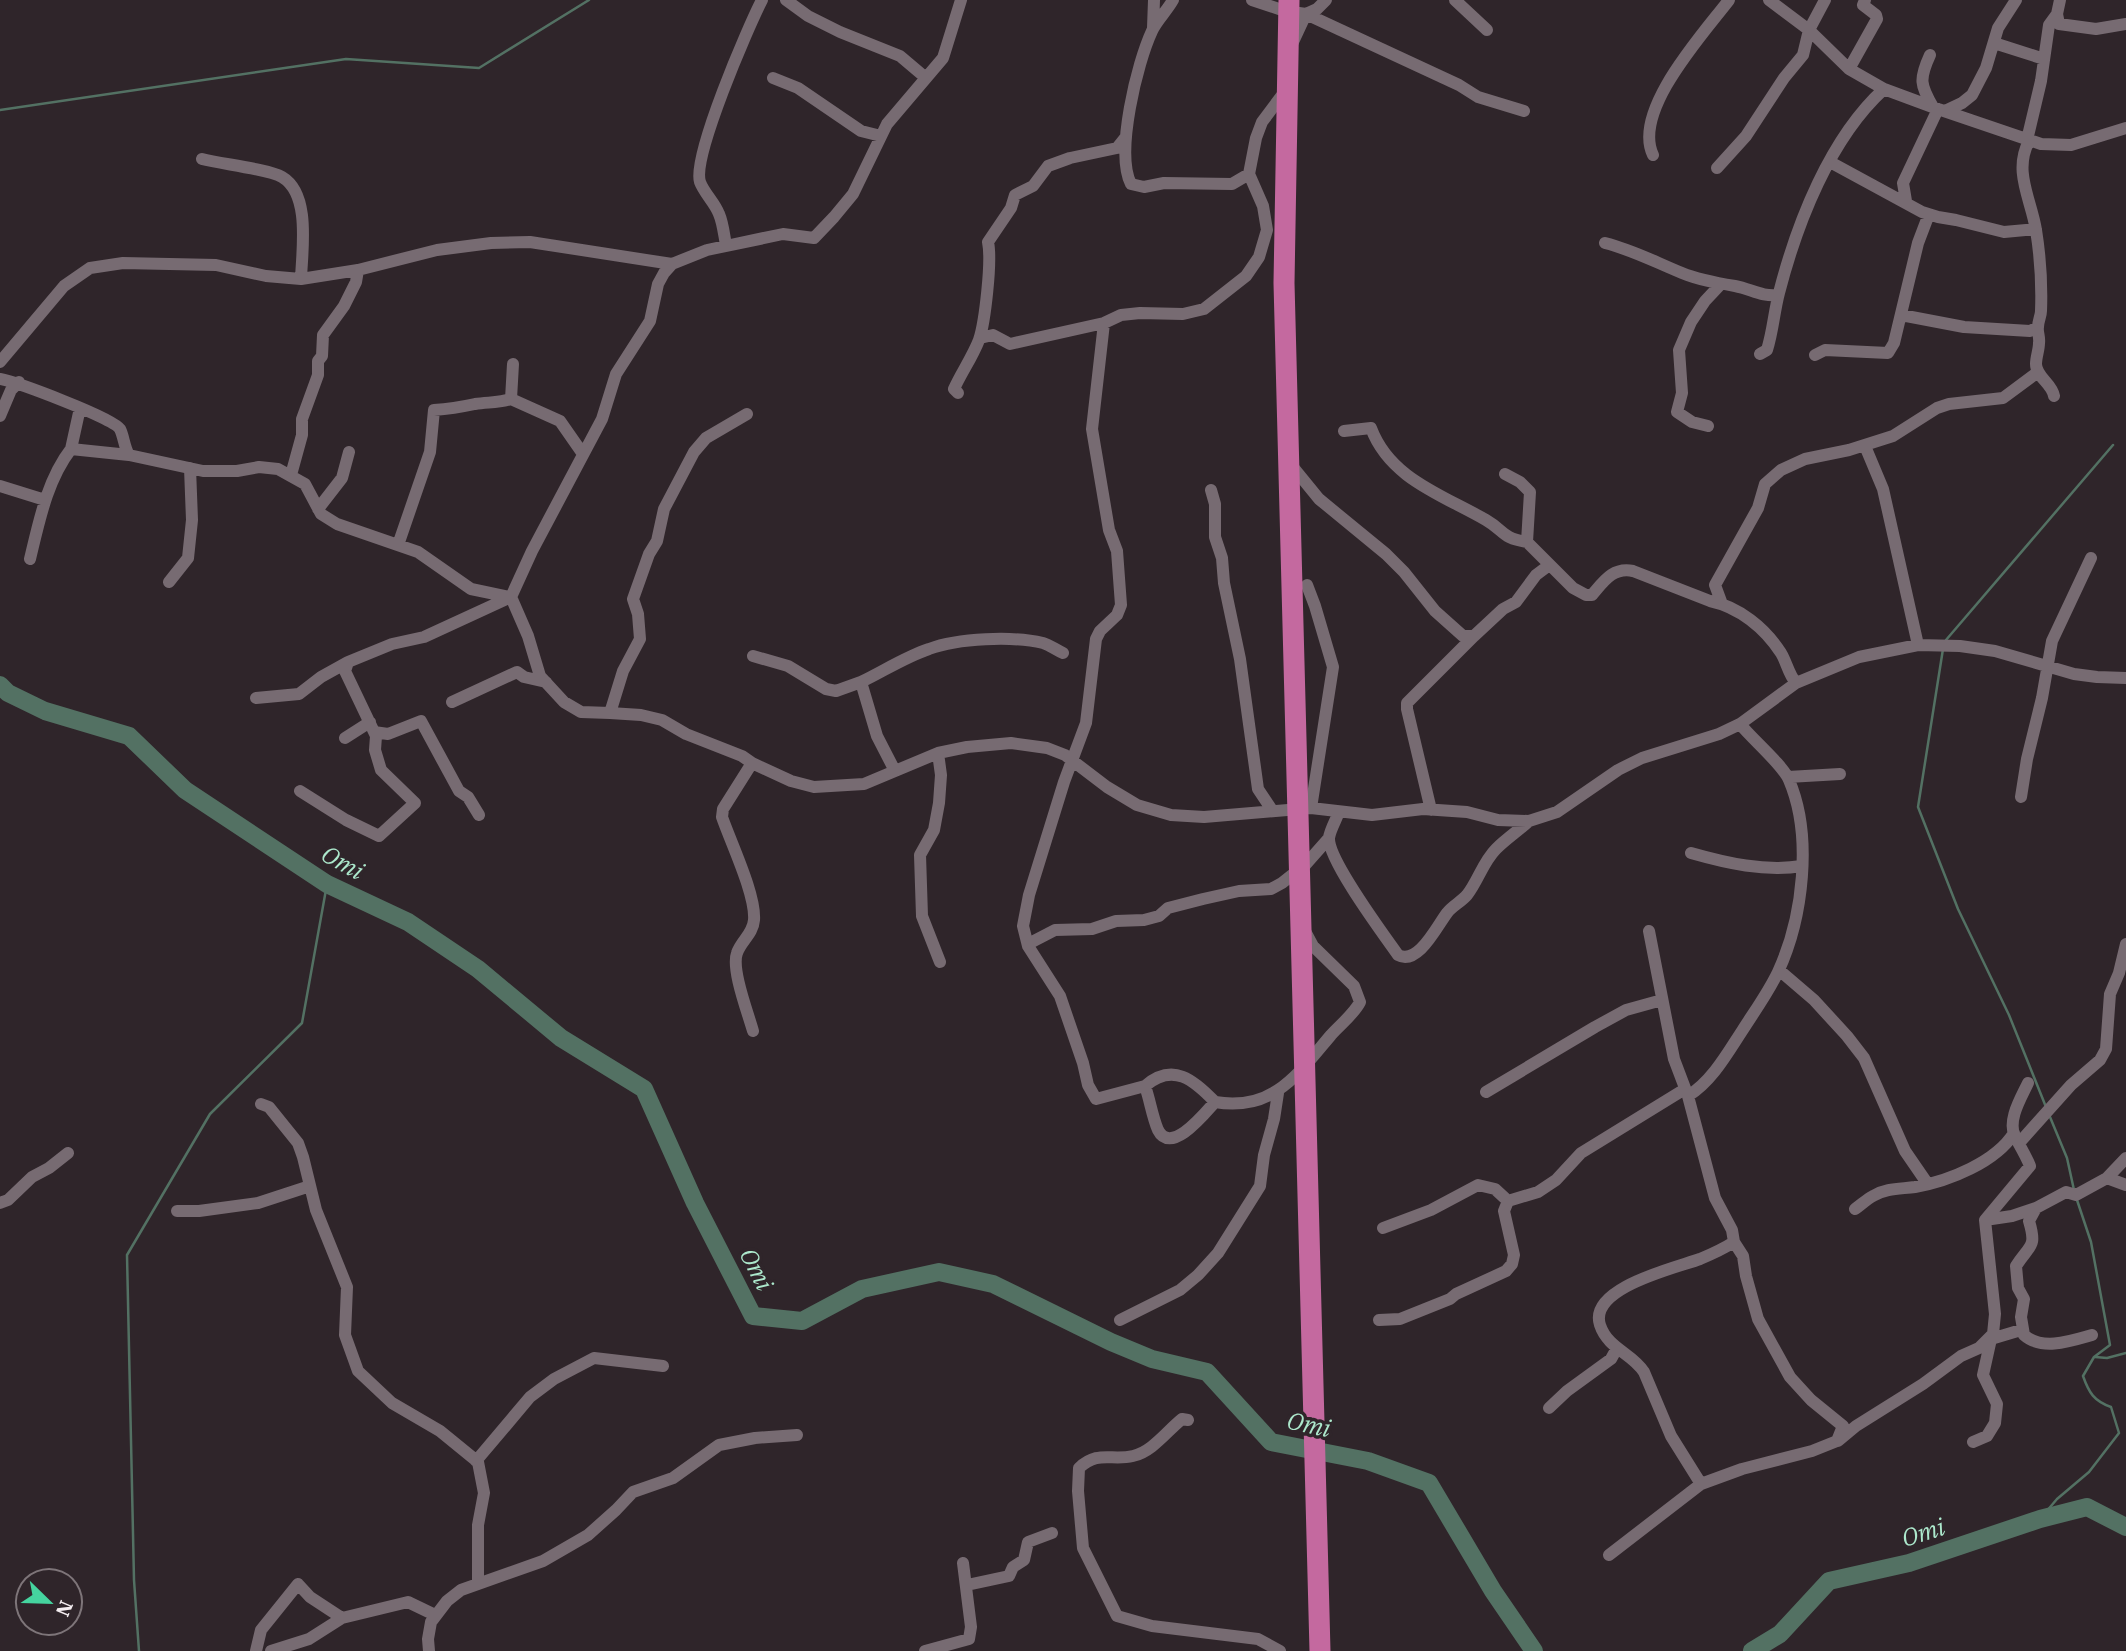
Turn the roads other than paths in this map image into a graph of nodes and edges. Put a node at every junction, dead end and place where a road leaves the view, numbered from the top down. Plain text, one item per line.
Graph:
1 (762, 0) edge
2 (786, 0) edge
3 (961, 0) edge
4 (1154, 0) edge
5 (1173, 0) edge
6 (1252, 0) edge
7 (1326, 0) edge
8 (1729, 0) edge
9 (1769, 0) edge
10 (1825, 0) edge
11 (1865, 0) edge
12 (2016, 0) edge
13 (2060, 0) edge
14 (1457, 1) edge
15 (1297, 7) edge
16 (2057, 14) junction
17 (2126, 24) edge
18 (1152, 30) junction
19 (1487, 30) dead end
20 (1809, 30) junction
21 (1994, 43) junction
22 (1930, 55) dead end
23 (2044, 59) junction
24 (1849, 69) junction
25 (773, 78) dead end
26 (926, 78) junction
27 (1884, 89) junction
28 (1939, 109) junction
29 (1524, 111) dead end
30 (2126, 128) edge
31 (881, 136) junction
32 (1125, 138) junction
33 (2028, 141) junction
34 (1653, 155) dead end
35 (202, 159) dead end
36 (1830, 162) junction
37 (1717, 168) dead end
38 (1249, 174) junction
39 (1906, 201) junction
40 (1928, 214) junction
41 (2036, 229) junction
42 (1605, 243) dead end
43 (726, 245) junction
44 (672, 264) junction
45 (358, 270) junction
46 (301, 279) junction
47 (1720, 285) junction
48 (1778, 295) junction
49 (1901, 315) junction
50 (1104, 323) junction
51 (2038, 327) junction
52 (980, 338) junction
53 (1760, 354) dead end
54 (1815, 355) dead end
55 (0, 362) edge
56 (513, 364) dead end
57 (2038, 372) junction
58 (0, 379) edge
59 (19, 382) junction
60 (958, 393) dead end
61 (2054, 396) dead end
62 (511, 399) junction
63 (80, 408) junction
64 (747, 414) dead end
65 (0, 416) edge
66 (1708, 426) dead end
67 (1344, 431) dead end
68 (1865, 446) junction
69 (71, 449) junction
70 (1279, 449) dead end
71 (349, 452) dead end
72 (583, 454) junction
73 (129, 455) junction
74 (190, 468) junction
75 (1505, 474) dead end
76 (291, 475) junction
77 (0, 485) edge
78 (1210, 490) dead end
79 (45, 500) junction
80 (318, 509) junction
81 (1527, 542) junction
82 (398, 545) junction
83 (2091, 558) dead end
84 (30, 559) dead end
85 (1548, 566) junction
86 (169, 582) dead end
87 (1307, 585) dead end
88 (510, 597) junction
89 (1722, 604) junction
90 (1474, 636) junction
91 (1918, 645) junction
92 (1063, 653) dead end
93 (753, 656) dead end
94 (348, 662) junction
95 (2046, 666) junction
96 (2126, 678) edge
97 (546, 682) junction
98 (861, 682) junction
99 (1797, 683) junction
100 (256, 698) dead end
101 (452, 702) dead end
102 (610, 713) junction
103 (1740, 724) junction
104 (372, 727) junction
105 (345, 738) dead end
106 (939, 753) junction
107 (1073, 761) junction
108 (752, 764) junction
109 (895, 771) junction
110 (1840, 774) dead end
111 (1788, 777) junction
112 (300, 790) dead end
113 (2021, 797) dead end
114 (1311, 808) junction
115 (1272, 810) junction
116 (1431, 810) junction
117 (1339, 812) junction
118 (479, 815) dead end
119 (1529, 821) junction
120 (1329, 838) junction
121 (1691, 853) dead end
122 (1306, 864) junction
123 (1802, 866) junction
124 (1649, 931) dead end
125 (1028, 944) junction
126 (2126, 944) edge
127 (940, 962) dead end
128 (1779, 970) junction
129 (1662, 1000) junction
130 (753, 1031) dead end
131 (2028, 1083) dead end
132 (1145, 1086) junction
133 (1486, 1092) dead end
134 (1278, 1093) junction
135 (1687, 1093) junction
136 (1215, 1102) junction
137 (261, 1104) dead end
138 (2017, 1137) junction
139 (68, 1153) dead end
140 (2126, 1158) edge
141 (2107, 1178) junction
142 (1927, 1183) junction
143 (2126, 1185) edge
144 (310, 1186) junction
145 (1508, 1201) junction
146 (0, 1203) edge
147 (2036, 1208) junction
148 (1855, 1209) dead end
149 (177, 1211) dead end
150 (1984, 1220) junction
151 (1383, 1228) dead end
152 (1734, 1242) junction
153 (1120, 1320) dead end
154 (1379, 1320) dead end
155 (2021, 1330) junction
156 (2092, 1335) dead end
157 (1992, 1337) junction
158 (1616, 1350) junction
159 (663, 1366) dead end
160 (1549, 1408) dead end
161 (1188, 1420) dead end
162 (797, 1435) dead end
163 (1837, 1441) junction
164 (1973, 1442) dead end
165 (476, 1461) junction
166 (1701, 1485) junction
167 (1052, 1533) dead end
168 (1609, 1555) dead end
169 (963, 1563) dead end
170 (478, 1584) junction
171 (967, 1585) junction
172 (435, 1615) junction
173 (342, 1618) junction
174 (960, 1646) edge
175 (256, 1651) edge
176 (271, 1651) edge
177 (429, 1651) edge
178 (925, 1651) edge
179 (1280, 1651) edge
180 (1320, 1651) edge

1 - 43 street
2 - 26 street
3 - 26 street
4 - 18 street
5 - 18 street
6 - 15 street
7 - 15 street
8 - 34 street
9 - 20 street
10 - 20 street
11 - 24 street
12 - 21 street
13 - 16 street
14 - 19 street
15 - 29 street
15 - 38 street
15 - 180 highway
16 - 17 street
16 - 23 street
18 - 32 street
20 - 24 street
20 - 37 street
21 - 23 street
21 - 28 street
22 - 28 street
23 - 33 street
24 - 27 street
25 - 31 street
26 - 31 street
27 - 28 street
27 - 36 street
28 - 33 street
28 - 39 street
30 - 33 street
31 - 43 street
32 - 38 street
32 - 52 street
33 - 41 street
35 - 46 street
36 - 39 street
36 - 48 street
38 - 50 street
39 - 40 street
40 - 41 street
40 - 49 street
41 - 51 street
42 - 47 street
43 - 44 street
44 - 45 street
44 - 72 street
45 - 46 street
45 - 76 street
46 - 55 street
47 - 48 street
47 - 66 street
48 - 53 street
49 - 51 street
49 - 54 street
50 - 52 street
50 - 107 street
51 - 57 street
52 - 60 street
56 - 62 street
57 - 61 street
57 - 68 street
58 - 59 street
59 - 63 street
59 - 65 street
62 - 72 street
62 - 82 street
63 - 69 street
63 - 73 street
64 - 102 street
67 - 81 street
68 - 89 street
68 - 91 street
69 - 73 street
69 - 79 street
70 - 90 street
71 - 80 street
72 - 88 street
73 - 74 street
74 - 76 street
74 - 86 street
75 - 81 street
76 - 80 street
77 - 79 street
78 - 115 street
79 - 84 street
80 - 82 street
81 - 85 street
82 - 88 street
83 - 95 street
85 - 89 street
85 - 90 street
87 - 114 street
88 - 94 street
88 - 97 street
89 - 99 street
90 - 116 street
91 - 95 street
91 - 99 street
92 - 98 street
93 - 98 street
94 - 100 street
94 - 104 street
95 - 96 street
95 - 113 street
97 - 101 street
97 - 102 street
98 - 109 street
99 - 103 street
102 - 108 street
103 - 111 street
103 - 119 street
104 - 105 street
104 - 112 street
104 - 118 street
106 - 107 street
106 - 109 street
106 - 127 street
107 - 115 street
107 - 125 street
108 - 109 street
108 - 130 street
110 - 111 street
111 - 123 street
114 - 115 street
114 - 117 street
116 - 117 street
116 - 119 street
117 - 120 street
119 - 120 street
120 - 122 street
121 - 123 street
122 - 125 street
122 - 134 street
123 - 128 street
124 - 129 street
125 - 132 street
126 - 138 street
128 - 135 street
128 - 142 street
129 - 133 street
129 - 135 street
131 - 138 street
132 - 136 street
132 - 136 street
134 - 136 street
134 - 153 street
135 - 145 street
135 - 152 street
137 - 144 street
138 - 142 street
138 - 150 street
139 - 146 street
140 - 141 street
141 - 143 street
141 - 147 street
142 - 148 street
144 - 149 street
144 - 165 street
145 - 151 street
145 - 154 street
147 - 150 street
147 - 155 street
150 - 157 street
152 - 158 street
152 - 163 street
155 - 156 street
155 - 157 street
157 - 163 street
157 - 164 street
158 - 160 street
158 - 166 street
159 - 165 street
161 - 179 street
162 - 170 street
163 - 166 street
165 - 170 street
166 - 168 street
167 - 171 street
169 - 171 street
170 - 172 street
171 - 174 street
172 - 173 street
172 - 177 street
173 - 175 street
173 - 176 street
174 - 178 street

